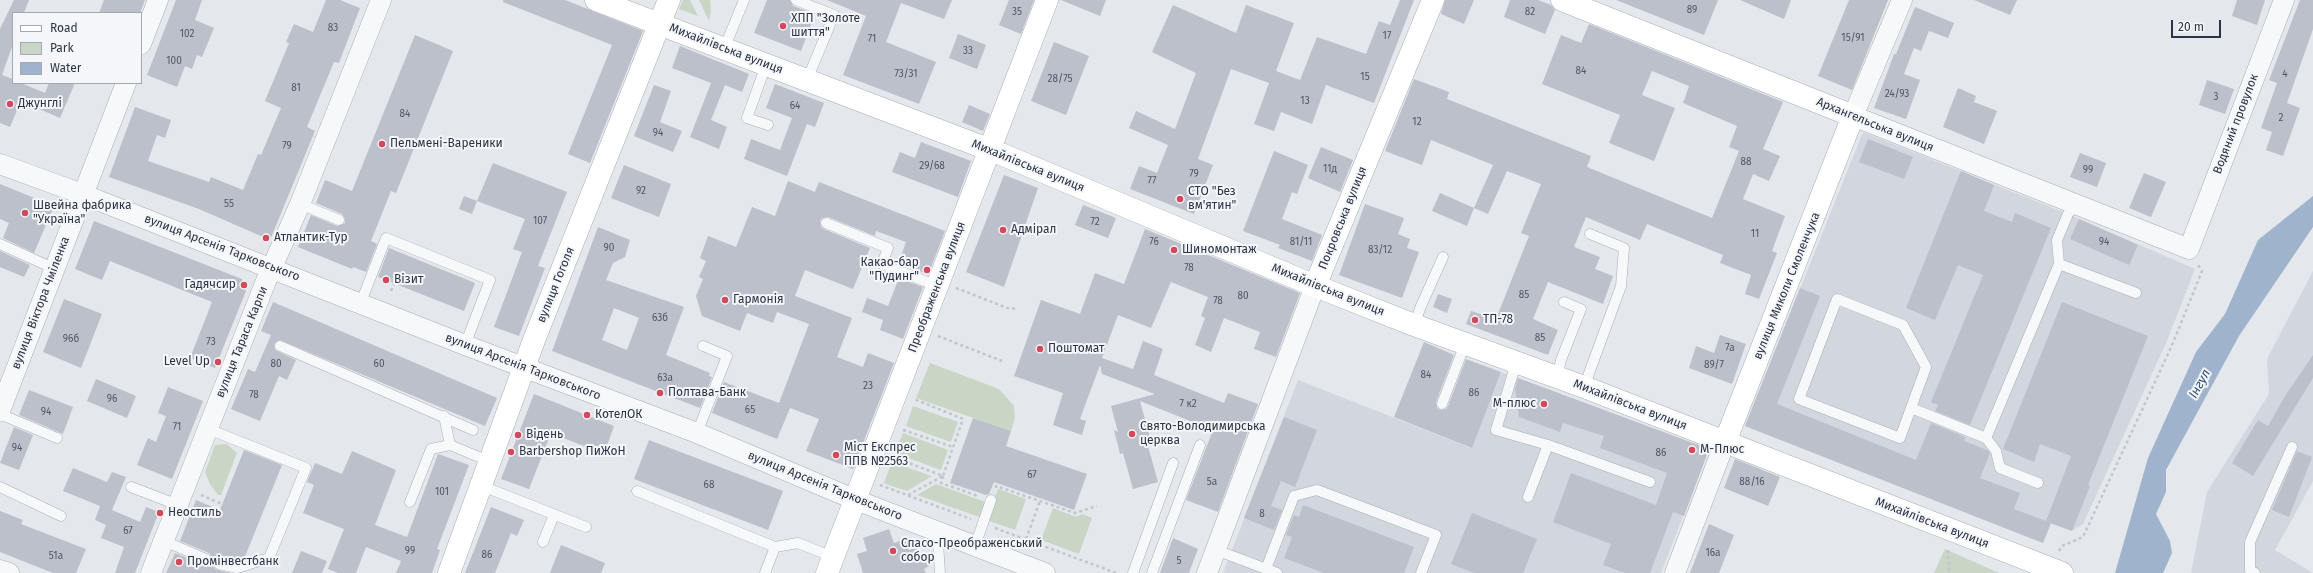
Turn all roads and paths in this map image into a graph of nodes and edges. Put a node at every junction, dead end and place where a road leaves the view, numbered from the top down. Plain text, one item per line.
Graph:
1 (158, 0) edge
2 (381, 0) edge
3 (596, 0) edge
4 (669, 0) edge
5 (744, 0) edge
6 (796, 0) edge
7 (1047, 0) edge
8 (1433, 0) edge
9 (1562, 0) edge
10 (1902, 0) edge
11 (2284, 0) edge
12 (660, 25) junction
13 (142, 41) edge
14 (724, 49) junction
15 (766, 65) junction
16 (807, 80) junction
17 (126, 84) edge
18 (1853, 116) junction
19 (768, 125) dead end
20 (990, 150) junction
21 (0, 164) edge
22 (82, 194) junction
23 (300, 204) junction
24 (2076, 204) junction
25 (339, 220) dead end
26 (826, 224) dead end
27 (1590, 234) dead end
28 (0, 244) edge
29 (2189, 249) junction
30 (1443, 257) dead end
31 (2059, 264) junction
32 (273, 268) junction
33 (55, 269) junction
34 (394, 284) dead end
35 (1315, 286) junction
36 (946, 287) junction
37 (391, 292) dead end
38 (2136, 293) dead end
39 (361, 302) junction
40 (1564, 302) dead end
41 (1016, 308) dead end
42 (1414, 325) junction
43 (937, 336) dead end
44 (1465, 344) junction
45 (465, 345) junction
46 (280, 346) dead end
47 (703, 346) dead end
48 (1002, 360) dead end
49 (1516, 363) junction
50 (524, 367) junction
51 (1557, 378) junction
52 (1584, 387) junction
53 (908, 397) dead end
54 (1442, 404) dead end
55 (1911, 408) junction
56 (0, 411) edge
57 (0, 414) edge
58 (444, 416) junction
59 (897, 428) dead end
60 (208, 429) junction
61 (473, 430) dead end
62 (697, 433) junction
63 (56, 438) dead end
64 (1986, 438) junction
65 (1725, 442) junction
66 (450, 445) junction
67 (1200, 445) dead end
68 (1548, 445) junction
69 (953, 447) junction
70 (2292, 447) dead end
71 (887, 454) dead end
72 (490, 462) junction
73 (1173, 463) dead end
74 (943, 476) junction
75 (1650, 482) dead end
76 (2038, 483) dead end
77 (482, 486) junction
78 (0, 487) edge
79 (131, 487) dead end
80 (637, 491) dead end
81 (193, 492) dead end
82 (908, 495) dead end
83 (1528, 497) dead end
84 (856, 500) junction
85 (991, 500) junction
86 (1040, 501) junction
87 (410, 502) dead end
88 (222, 504) dead end
89 (178, 505) junction
90 (1097, 506) dead end
91 (554, 515) junction
92 (61, 516) dead end
93 (586, 527) dead end
94 (933, 530) junction
95 (1026, 539) dead end
96 (164, 541) junction
97 (543, 542) dead end
98 (775, 546) junction
99 (975, 546) junction
100 (2062, 546) dead end
101 (1948, 548) dead end
102 (1216, 550) junction
103 (206, 559) dead end
104 (219, 564) dead end
105 (830, 565) edge
106 (1266, 569) junction
107 (0, 570) edge
108 (237, 571) edge
109 (2056, 571) edge
110 (1038, 572) edge
111 (9, 573) edge
112 (152, 573) edge
113 (450, 573) edge
114 (765, 573) edge
115 (940, 573) edge
116 (1133, 573) edge
117 (1152, 573) edge
118 (1207, 573) edge
119 (1277, 573) edge
120 (1422, 573) edge
121 (1675, 573) edge
122 (1949, 573) edge
123 (2255, 573) edge

1 - 13 street
2 - 23 street, вулиця Тараса Карпи
3 - 12 street, Михайлівська вулиця
4 - 12 street, вулиця Гоголя
5 - 14 lane
6 - 16 lane
7 - 20 street, Преображенська вулиця
8 - 35 street, Покровська вулиця
9 - 18 street, Архангельська вулиця
10 - 18 street, вулиця Миколи Смоленчука
11 - 29 street, Водяний провулок
12 - 14 street, Михайлівська вулиця
12 - 50 street, вулиця Гоголя
14 - 15 street, Михайлівська вулиця
15 - 16 street, Михайлівська вулиця
15 - 19 lane
16 - 20 street, Михайлівська вулиця
17 - 22 street, вулиця Віктора Чміленка
18 - 24 street, Архангельська вулиця
18 - 65 street, вулиця Миколи Смоленчука
20 - 35 street, Михайлівська вулиця
20 - 36 street, Преображенська вулиця
21 - 22 street, вулиця Арсенія Тарковського
22 - 32 street, вулиця Арсенія Тарковського
22 - 33 street, вулиця Віктора Чміленка
23 - 25 lane
23 - 32 street, вулиця Тараса Карпи
24 - 29 street, Архангельська вулиця
24 - 31 lane
26 - 36 lane
27 - 52 lane
28 - 33 lane
29 - 100 path
30 - 42 lane
31 - 38 lane
31 - 64 lane
32 - 39 street, вулиця Арсенія Тарковського
32 - 60 street, вулиця Тараса Карпи
33 - 56 street, вулиця Віктора Чміленка
34 - 37 path
35 - 42 street, Михайлівська вулиця
35 - 102 street, Покровська вулиця
36 - 41 path
36 - 84 street, Преображенська вулиця
39 - 45 street, вулиця Арсенія Тарковського
39 - 45 lane
40 - 51 lane
42 - 44 street, Михайлівська вулиця
43 - 48 path
44 - 49 street, Михайлівська вулиця
44 - 54 lane
45 - 50 street, вулиця Арсенія Тарковського
46 - 58 lane
47 - 62 lane
49 - 51 street, Михайлівська вулиця
49 - 68 lane
50 - 62 street, вулиця Арсенія Тарковського
50 - 72 street, вулиця Гоголя
51 - 52 street, Михайлівська вулиця
52 - 65 street, Михайлівська вулиця
53 - 69 path
55 - 55 lane
55 - 64 lane
57 - 63 lane
58 - 61 lane
58 - 66 lane
59 - 69 path
60 - 89 street, вулиця Тараса Карпи
60 - 108 lane
62 - 84 street, вулиця Арсенія Тарковського
64 - 76 lane
65 - 109 street, Михайлівська вулиця
65 - 121 street, вулиця Миколи Смоленчука
66 - 72 lane
66 - 87 lane
67 - 117 lane
68 - 75 lane
68 - 83 lane
69 - 74 path
70 - 123 lane
71 - 74 path
72 - 77 street, вулиця Гоголя
73 - 116 lane
74 - 82 path
74 - 85 path
77 - 91 lane
77 - 113 street, вулиця Гоголя
78 - 92 lane
79 - 89 lane
80 - 98 lane
81 - 88 path
84 - 94 street, вулиця Арсенія Тарковського
84 - 105 street, Преображенська вулиця
85 - 86 path
85 - 99 lane
86 - 90 path
86 - 95 path
89 - 96 street, вулиця Тараса Карпи
91 - 93 lane
91 - 97 lane
94 - 99 street, вулиця Арсенія Тарковського
94 - 115 lane
96 - 103 lane
96 - 112 street, вулиця Тараса Карпи
98 - 105 lane
98 - 114 lane
99 - 110 street, вулиця Арсенія Тарковського
101 - 122 path
102 - 106 lane
102 - 118 street, Покровська вулиця
104 - 108 lane
106 - 119 lane
106 - 120 lane
107 - 111 street

